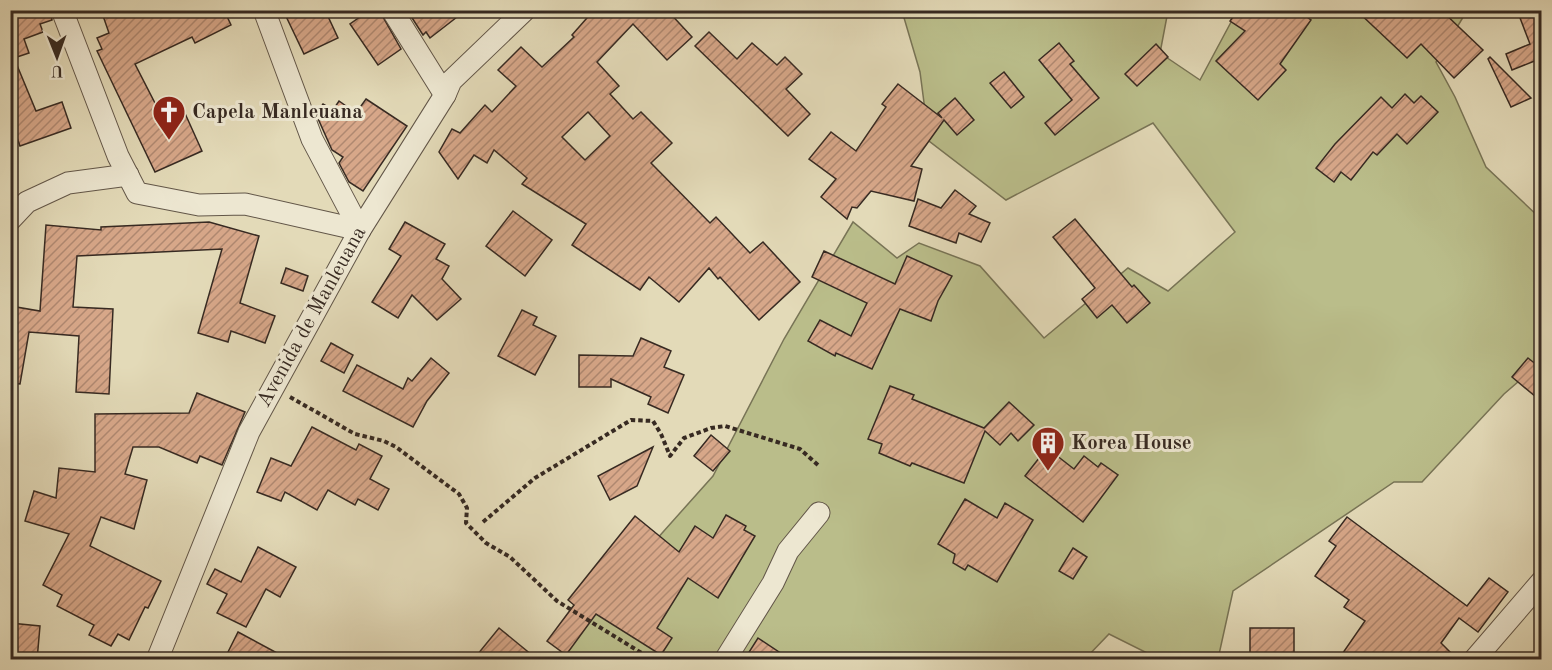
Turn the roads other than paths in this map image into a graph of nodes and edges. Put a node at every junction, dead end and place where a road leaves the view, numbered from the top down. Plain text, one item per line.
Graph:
1 (62, 10) edge
2 (264, 10) edge
3 (392, 10) edge
4 (525, 10) edge
5 (445, 95) junction
6 (128, 175) junction
7 (10, 220) edge
8 (360, 230) junction
9 (819, 513) dead end
10 (1542, 581) edge
11 (157, 660) edge
12 (724, 660) edge
13 (1474, 660) edge

1 - 6 street
2 - 8 street
3 - 5 street
4 - 5 street, Avenida de Manleuana
5 - 8 street, Avenida de Manleuana
6 - 7 street
6 - 8 street
8 - 11 street, Avenida de Manleuana
9 - 12 street
10 - 13 street

